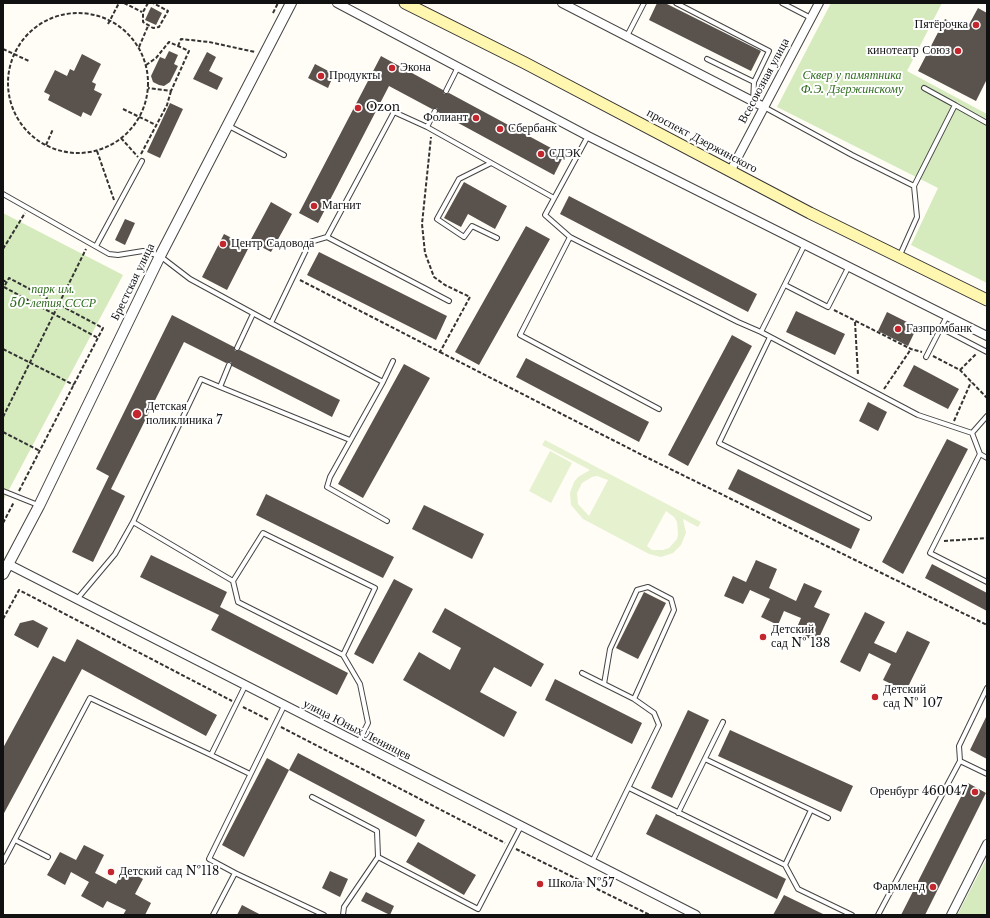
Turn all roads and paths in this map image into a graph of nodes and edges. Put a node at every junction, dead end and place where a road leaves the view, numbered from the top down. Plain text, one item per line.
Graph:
1 (119, 3) edge
2 (124, 3) edge
3 (148, 3) edge
4 (153, 3) edge
5 (291, 3) edge
6 (337, 3) edge
7 (405, 3) edge
8 (562, 3) edge
9 (644, 3) edge
10 (676, 3) edge
11 (782, 3) edge
12 (819, 3) edge
13 (143, 12) junction
14 (811, 18) junction
15 (110, 20) junction
16 (108, 24) dead end
17 (148, 26) junction
18 (627, 36) junction
19 (178, 46) junction
20 (139, 47) junction
21 (3, 49) edge
22 (255, 52) dead end
23 (14, 54) junction
24 (708, 59) dead end
25 (29, 61) dead end
26 (146, 65) junction
27 (458, 69) junction
28 (754, 82) junction
29 (148, 88) junction
30 (924, 88) dead end
31 (171, 91) junction
32 (446, 91) dead end
33 (753, 101) junction
34 (955, 106) junction
35 (764, 107) junction
36 (123, 109) dead end
37 (435, 111) dead end
38 (140, 118) junction
39 (987, 123) edge
40 (156, 125) junction
41 (227, 125) junction
42 (427, 127) junction
43 (54, 130) dead end
44 (588, 136) junction
45 (122, 138) junction
46 (46, 145) junction
47 (97, 151) junction
48 (284, 155) dead end
49 (140, 159) junction
50 (491, 163) junction
51 (731, 170) junction
52 (914, 186) junction
53 (3, 194) edge
54 (554, 198) junction
55 (117, 206) junction
56 (28, 207) junction
57 (570, 236) junction
58 (327, 237) junction
59 (497, 238) dead end
60 (90, 242) junction
61 (805, 244) junction
62 (96, 246) junction
63 (3, 249) edge
64 (160, 256) junction
65 (900, 257) junction
66 (849, 266) junction
67 (3, 280) edge
68 (6, 282) junction
69 (785, 285) junction
70 (987, 300) edge
71 (449, 301) dead end
72 (59, 305) junction
73 (828, 307) junction
74 (54, 314) junction
75 (254, 314) junction
76 (947, 316) junction
77 (855, 321) junction
78 (271, 323) junction
79 (941, 328) junction
80 (761, 332) junction
81 (987, 336) edge
82 (770, 337) junction
83 (98, 338) junction
84 (237, 348) dead end
85 (3, 349) edge
86 (911, 349) junction
87 (982, 349) junction
88 (440, 352) dead end
89 (987, 352) edge
90 (927, 355) junction
91 (392, 361) dead end
92 (30, 363) junction
93 (230, 365) dead end
94 (960, 370) junction
95 (383, 382) junction
96 (971, 382) junction
97 (859, 384) junction
98 (74, 385) junction
99 (220, 387) junction
100 (880, 395) junction
101 (987, 398) edge
102 (659, 410) dead end
103 (987, 416) edge
104 (3, 417) edge
105 (951, 426) junction
106 (3, 432) edge
107 (972, 433) junction
108 (350, 440) junction
109 (40, 451) junction
110 (980, 454) junction
111 (987, 458) edge
112 (3, 491) edge
113 (17, 497) junction
114 (39, 506) junction
115 (869, 518) dead end
116 (387, 520) dead end
117 (133, 522) junction
118 (3, 523) edge
119 (987, 538) edge
120 (936, 542) junction
121 (8, 564) junction
122 (3, 574) edge
123 (233, 580) junction
124 (987, 582) edge
125 (78, 598) junction
126 (3, 620) edge
127 (987, 625) edge
128 (343, 655) junction
129 (582, 674) dead end
130 (604, 684) junction
131 (245, 686) junction
132 (987, 688) edge
133 (634, 699) junction
134 (237, 703) junction
135 (284, 706) junction
136 (723, 722) dead end
137 (275, 724) junction
138 (358, 743) junction
139 (211, 755) junction
140 (705, 758) junction
141 (960, 761) junction
142 (250, 774) junction
143 (987, 774) edge
144 (629, 788) junction
145 (312, 797) dead end
146 (811, 810) junction
147 (678, 813) junction
148 (828, 818) dead end
149 (521, 826) junction
150 (15, 840) junction
151 (987, 844) edge
152 (511, 847) junction
153 (48, 857) dead end
154 (378, 857) junction
155 (3, 862) edge
156 (592, 862) junction
157 (785, 865) junction
158 (235, 873) junction
159 (693, 914) edge
160 (213, 915) edge
161 (324, 915) edge
162 (342, 915) edge
163 (650, 915) edge
164 (852, 915) edge
165 (878, 915) edge
166 (951, 915) edge

1 - 15 path
2 - 13 path
3 - 13 path
4 - 17 path
5 - 41 street, Брестская улица
6 - 27 street
7 - 51 main road, проспект Дзержинского
8 - 18 street
9 - 18 lane
10 - 28 lane
11 - 14 lane
12 - 14 street, Всесоюзная улица
13 - 17 path
14 - 35 street, Всесоюзная улица
15 - 16 path
15 - 20 path
15 - 23 path
17 - 20 path
18 - 33 street
19 - 22 path
19 - 26 path
19 - 31 path
20 - 26 path
21 - 23 path
23 - 25 path
23 - 46 path
24 - 28 lane
26 - 29 path
27 - 32 lane
27 - 44 street
28 - 33 lane
29 - 31 path
29 - 38 path
30 - 34 lane
31 - 40 path
33 - 35 street
34 - 39 lane
34 - 52 lane
35 - 51 street, Всесоюзная улица
35 - 52 lane
36 - 38 path
37 - 42 lane
38 - 40 path
38 - 45 path
40 - 49 path
41 - 48 lane
41 - 64 street, Брестская улица
42 - 50 lane
42 - 58 lane
43 - 46 path
44 - 54 lane
44 - 61 street
45 - 47 path
45 - 49 path
46 - 47 path
47 - 55 path
49 - 55 lane
50 - 54 lane
50 - 59 lane
51 - 65 main road, проспект Дзержинского
52 - 65 lane
53 - 56 lane
54 - 57 lane
55 - 62 lane
56 - 60 lane
56 - 63 path
57 - 80 lane
57 - 102 lane
58 - 71 lane
58 - 78 lane
60 - 62 lane
60 - 72 path
61 - 66 street
61 - 69 lane
62 - 64 lane
64 - 75 lane
64 - 114 street, Брестская улица
65 - 70 main road, проспект Дзержинского
66 - 73 lane
66 - 76 street
67 - 68 path
68 - 72 path
68 - 74 path
69 - 73 lane
69 - 80 lane
72 - 74 path
72 - 83 path
73 - 77 path
74 - 83 path
74 - 92 path
75 - 78 lane
75 - 84 lane
76 - 79 lane
76 - 81 street
77 - 86 path
77 - 97 path
78 - 95 lane
79 - 87 lane
79 - 90 lane
80 - 82 lane
82 - 97 lane
82 - 115 lane
83 - 98 path
85 - 92 path
86 - 90 path
86 - 100 path
87 - 89 lane
87 - 94 path
88 - 127 path
90 - 94 path
91 - 95 lane
92 - 98 path
92 - 104 path
93 - 99 lane
94 - 96 path
95 - 108 lane
96 - 101 path
96 - 105 path
97 - 100 lane
98 - 109 path
99 - 108 lane
99 - 117 lane
100 - 105 lane
103 - 107 lane
105 - 107 lane
106 - 109 path
107 - 110 lane
108 - 116 lane
109 - 113 path
110 - 111 lane
110 - 120 lane
112 - 113 lane
113 - 114 lane
113 - 118 path
114 - 121 street, Брестская улица
117 - 123 lane
117 - 125 lane
119 - 120 path
120 - 124 lane
121 - 122 street, Брестская улица
121 - 125 street, улица Юных Ленинцев
123 - 128 lane
123 - 128 lane
125 - 131 street, улица Юных Ленинцев
126 - 134 path
128 - 138 lane
129 - 130 lane
130 - 133 lane
130 - 133 lane
131 - 134 lane
131 - 135 street, улица Юных Ленинцев
132 - 141 lane
133 - 144 lane
134 - 137 path
134 - 139 lane
135 - 137 lane
135 - 138 street, улица Юных Ленинцев
136 - 140 lane
137 - 142 lane
137 - 152 path
138 - 149 street, улица Юных Ленинцев
139 - 142 lane
139 - 150 lane
140 - 146 lane
140 - 147 lane
141 - 143 lane
141 - 165 lane
142 - 158 lane
144 - 147 lane
144 - 156 lane
145 - 154 lane
146 - 148 lane
146 - 157 lane
147 - 157 lane
149 - 152 lane
149 - 156 street, улица Юных Ленинцев
150 - 153 lane
150 - 155 lane
151 - 166 street
152 - 154 lane
152 - 163 path
154 - 162 lane
156 - 159 street, улица Юных Ленинцев
157 - 164 lane
158 - 160 lane
158 - 161 lane

